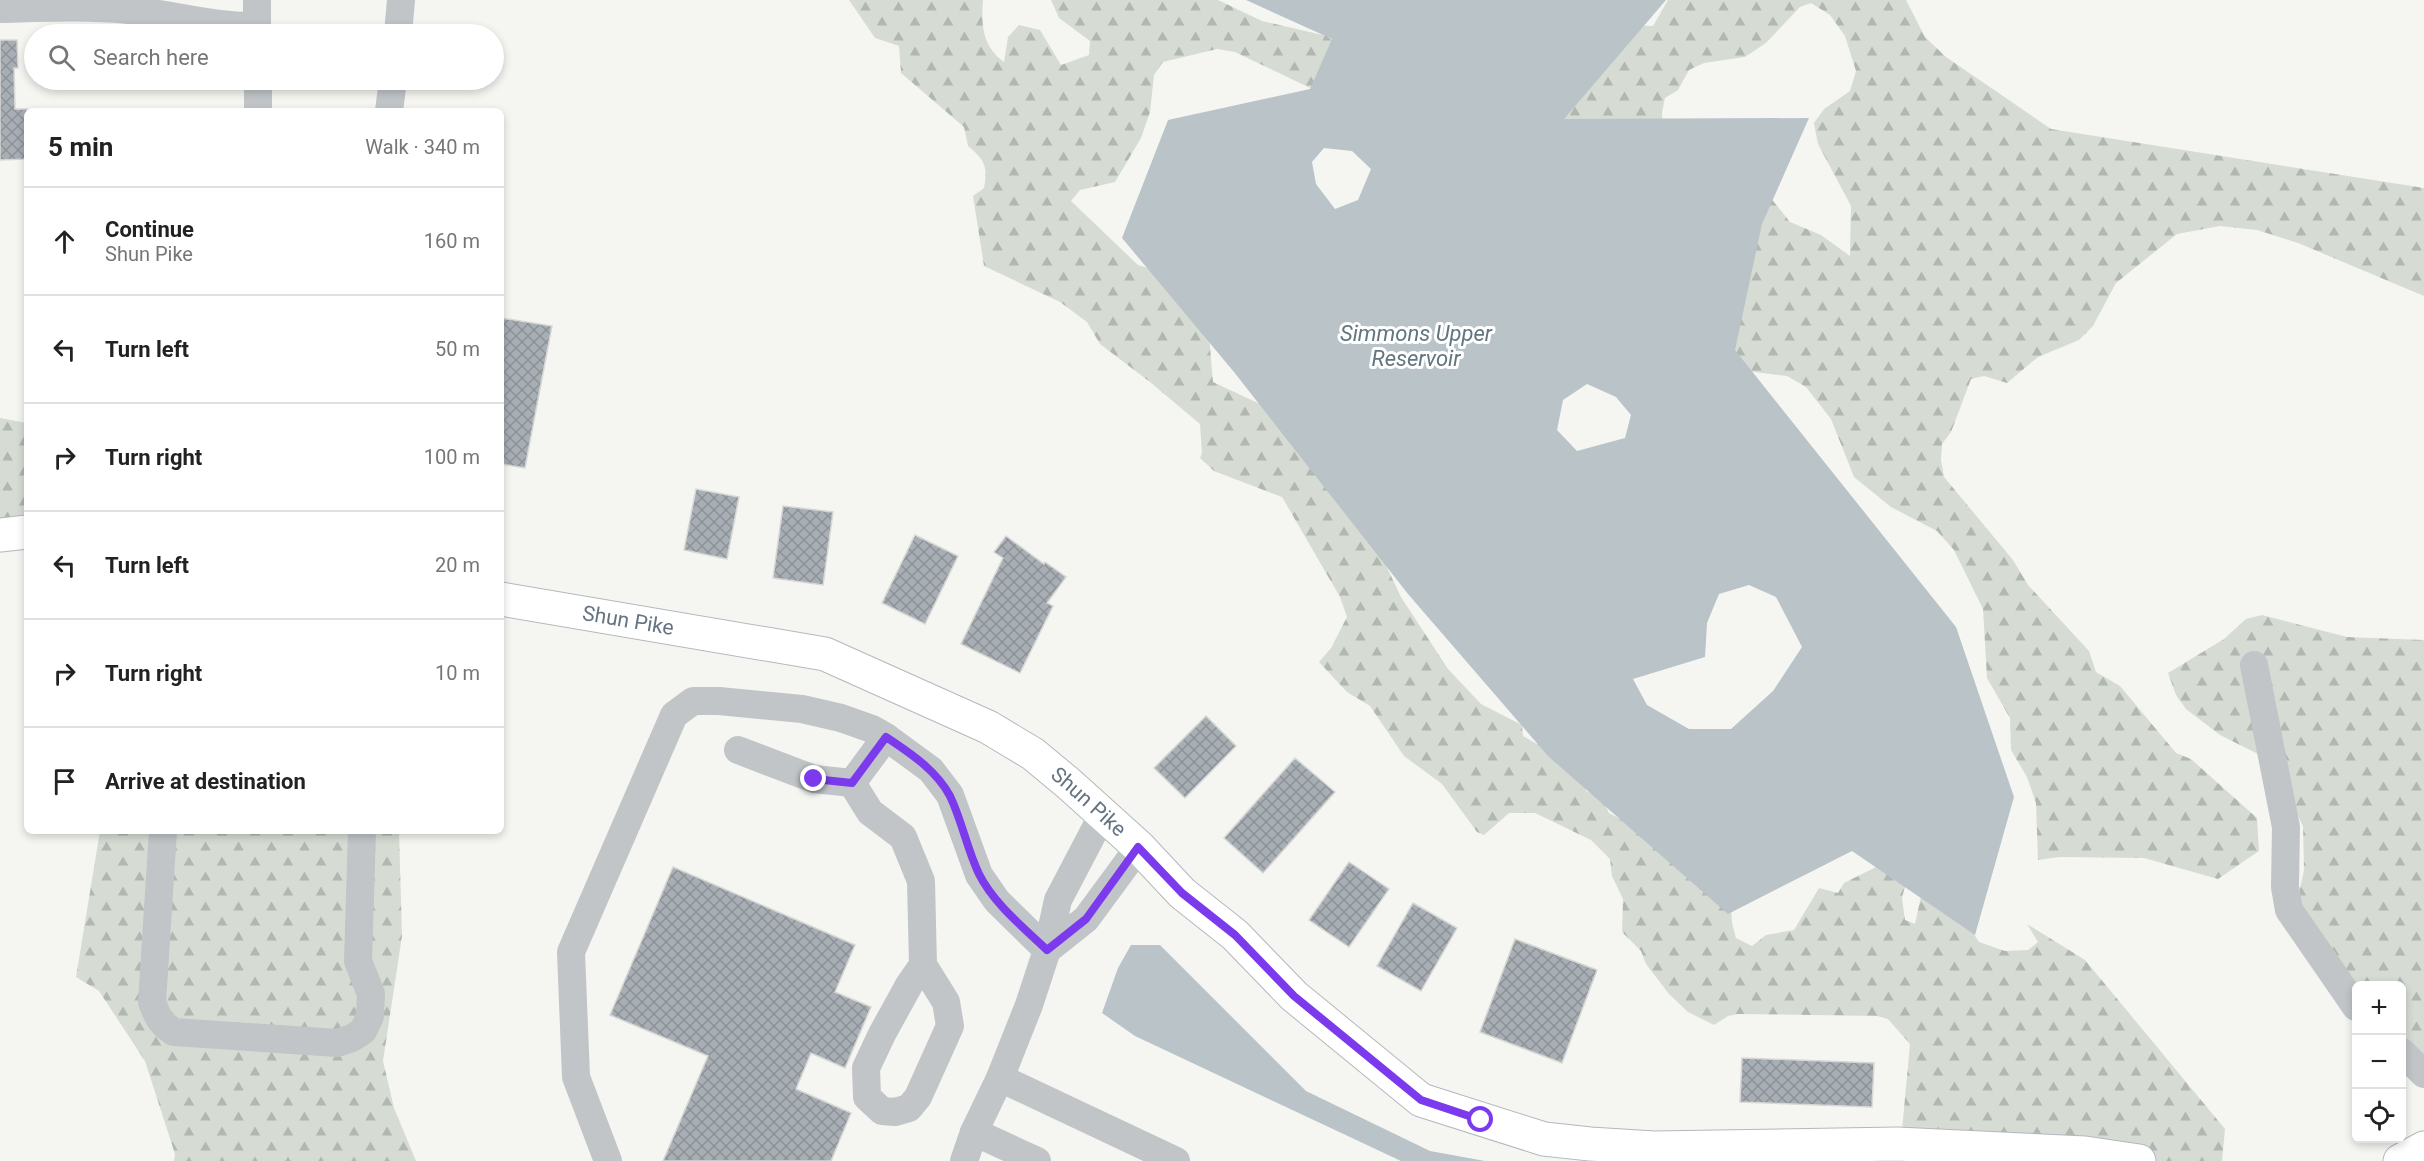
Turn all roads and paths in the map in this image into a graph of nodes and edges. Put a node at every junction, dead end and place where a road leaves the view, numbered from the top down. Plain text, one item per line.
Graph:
1 (402, 0) edge
2 (0, 9) edge
3 (212, 24) edge
4 (399, 24) edge
5 (258, 90) edge
6 (392, 90) edge
7 (258, 108) edge
8 (389, 108) edge
9 (24, 532) edge
10 (0, 535) edge
11 (504, 600) edge
12 (2254, 665) dead end
13 (886, 737) junction
14 (738, 750) dead end
15 (852, 783) junction
16 (1102, 816) junction
17 (163, 834) edge
18 (362, 834) edge
19 (1138, 847) junction
20 (1047, 950) junction
21 (924, 965) dead end
22 (2352, 1001) edge
23 (2406, 1056) edge
24 (2424, 1074) edge
25 (1000, 1078) junction
26 (974, 1132) junction
27 (2424, 1148) edge
28 (1814, 1153) edge
29 (608, 1161) edge
30 (964, 1161) edge
31 (1036, 1161) edge
32 (1176, 1161) edge
33 (2139, 1161) edge
34 (2400, 1161) edge

1 - 4 street
2 - 3 street
5 - 7 street
6 - 8 street
9 - 10 main road
11 - 16 main road, Shun Pike
12 - 22 street
13 - 15 street
13 - 20 street
13 - 29 street
14 - 15 street
15 - 21 street
16 - 19 main road, Shun Pike
16 - 20 street
17 - 18 street
19 - 20 street
19 - 28 main road, Shun Pike
20 - 25 street
23 - 24 street
25 - 26 street
25 - 32 street
26 - 30 street
26 - 31 street
27 - 34 main road
28 - 33 main road, Shun Pike

